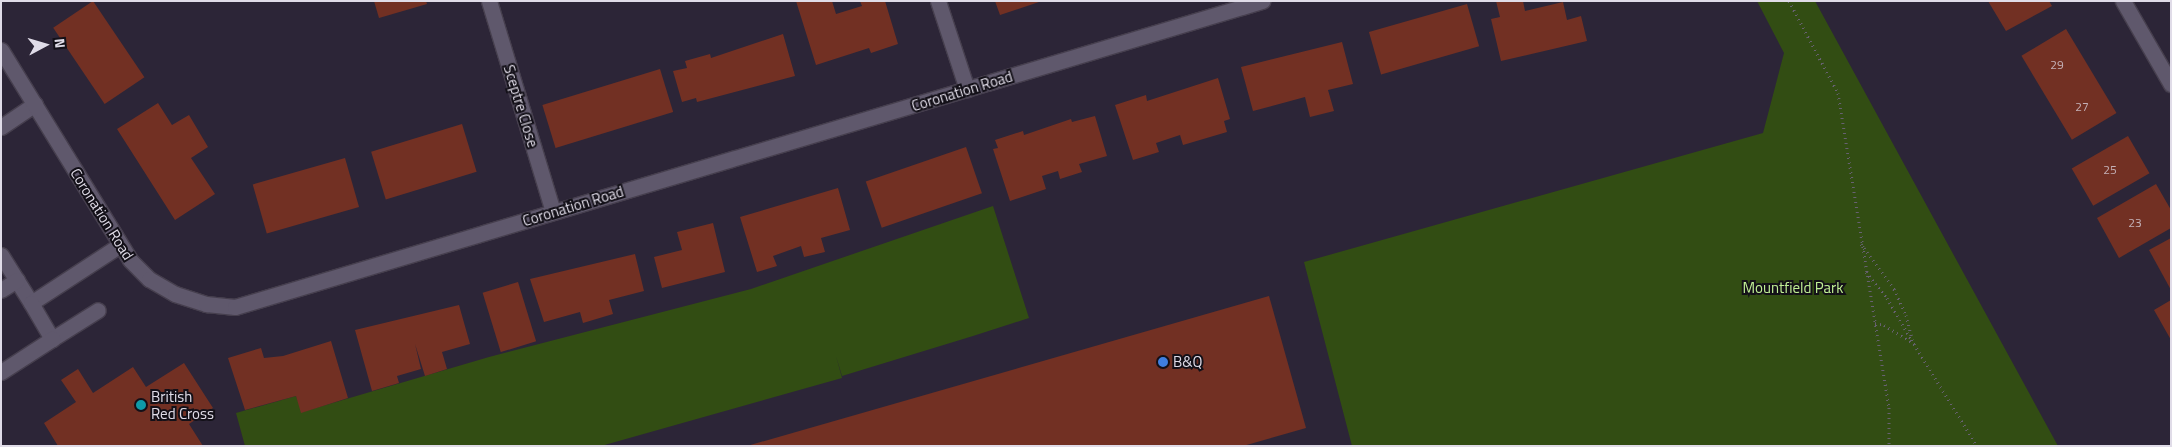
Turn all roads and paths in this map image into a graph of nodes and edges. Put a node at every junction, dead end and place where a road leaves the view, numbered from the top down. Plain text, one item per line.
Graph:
1 (489, 1) edge
2 (938, 1) edge
3 (1262, 1) edge
4 (1789, 1) edge
5 (2123, 1) edge
6 (1, 50) edge
7 (2171, 84) edge
8 (967, 89) junction
9 (35, 104) junction
10 (1, 127) edge
11 (553, 211) junction
12 (1861, 243) junction
13 (120, 245) junction
14 (1, 255) edge
15 (1865, 272) junction
16 (17, 280) junction
17 (1, 290) edge
18 (31, 303) junction
19 (98, 310) dead end
20 (1875, 323) junction
21 (52, 339) junction
22 (1914, 344) junction
23 (1, 372) edge
24 (1889, 446) edge
25 (1977, 446) edge

1 - 11 street, Sceptre Close
2 - 8 street
3 - 8 street, Coronation Road
4 - 12 path
5 - 7 street
6 - 9 street, Coronation Road
8 - 11 street, Coronation Road
9 - 10 street
9 - 13 street, Coronation Road
11 - 13 street, Coronation Road
12 - 15 path
12 - 22 path
13 - 18 street
14 - 16 street
15 - 20 path
15 - 22 path
16 - 17 street
16 - 18 street
18 - 21 street
19 - 21 street
20 - 22 path
20 - 24 path
21 - 23 street
22 - 25 path

